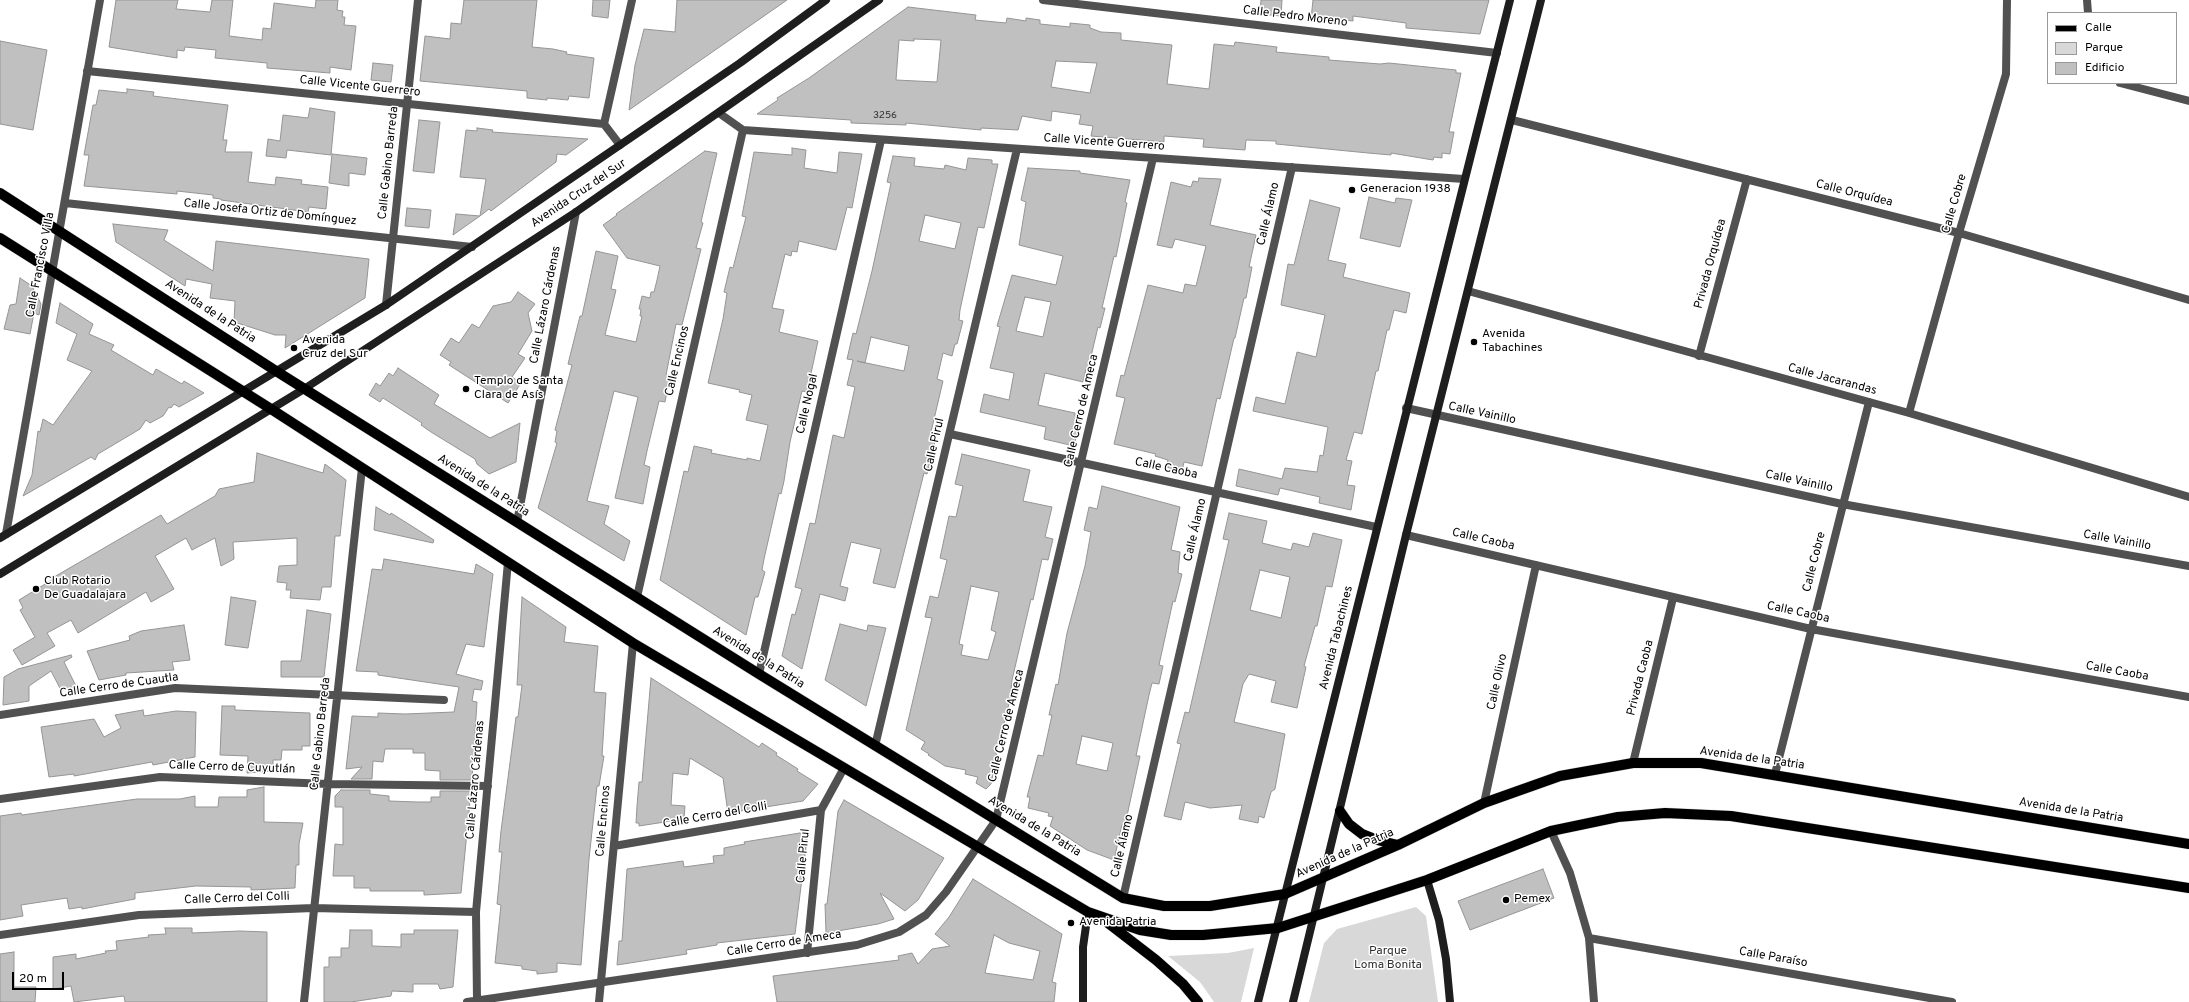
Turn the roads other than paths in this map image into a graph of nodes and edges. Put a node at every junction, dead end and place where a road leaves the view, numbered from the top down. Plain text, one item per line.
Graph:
1 (100, 0) edge
2 (418, 0) edge
3 (632, 0) edge
4 (826, 0) edge
5 (879, 0) edge
6 (1042, 0) edge
7 (1510, 0) edge
8 (1541, 0) edge
9 (2006, 0) edge
10 (2087, 0) edge
11 (2088, 12) edge
12 (1497, 53) junction
13 (87, 72) junction
14 (2124, 84) edge
15 (2189, 101) edge
16 (407, 104) junction
17 (719, 113) junction
18 (1512, 120) junction
19 (604, 124) junction
20 (743, 130) junction
21 (881, 140) junction
22 (620, 145) junction
23 (1017, 149) junction
24 (1153, 158) junction
25 (1292, 167) junction
26 (1464, 179) junction
27 (1747, 179) junction
28 (0, 192) edge
29 (65, 203) junction
30 (576, 212) junction
31 (60, 230) junction
32 (1959, 233) junction
33 (0, 238) edge
34 (393, 239) junction
35 (472, 247) junction
36 (52, 270) junction
37 (1468, 291) junction
38 (2189, 300) edge
39 (386, 305) junction
40 (1699, 356) junction
41 (276, 371) junction
42 (304, 389) junction
43 (242, 391) junction
44 (1869, 402) junction
45 (1406, 408) junction
46 (271, 409) junction
47 (1909, 413) junction
48 (1436, 416) junction
49 (950, 434) junction
50 (1082, 463) junction
51 (362, 468) junction
52 (1217, 492) junction
53 (2189, 497) edge
54 (1842, 504) junction
55 (517, 522) junction
56 (1376, 527) junction
57 (1406, 534) junction
58 (3, 536) edge
59 (508, 562) junction
60 (1536, 565) junction
61 (2189, 566) edge
62 (0, 574) edge
63 (637, 597) junction
64 (1673, 598) junction
65 (1811, 629) junction
66 (633, 643) junction
67 (759, 674) junction
68 (338, 695) junction
69 (2189, 697) edge
70 (444, 700) dead end
71 (0, 715) edge
72 (875, 746) junction
73 (1633, 763) junction
74 (844, 768) junction
75 (1774, 774) junction
76 (328, 784) junction
77 (488, 786) junction
78 (0, 799) edge
79 (1484, 803) junction
80 (821, 810) junction
81 (1340, 811) junction
82 (996, 820) junction
83 (1550, 831) junction
84 (2189, 844) edge
85 (1398, 845) junction
86 (614, 846) junction
87 (978, 848) junction
88 (1323, 879) junction
89 (1427, 880) junction
90 (2189, 888) edge
91 (1286, 894) junction
92 (1123, 898) junction
93 (313, 908) junction
94 (476, 912) junction
95 (1088, 912) junction
96 (1315, 917) junction
97 (1102, 919) junction
98 (1278, 928) junction
99 (0, 935) edge
100 (1589, 938) junction
101 (807, 953) junction
102 (601, 983) junction
103 (477, 1001) junction
104 (304, 1002) edge
105 (468, 1002) edge
106 (599, 1002) edge
107 (1083, 1002) edge
108 (1198, 1002) edge
109 (1258, 1002) edge
110 (1293, 1002) edge
111 (1450, 1002) edge
112 (1594, 1002) edge
113 (1952, 1002) edge

1 - 13 street, Calle Francisco Villa
2 - 16 street, Calle Gabino Barreda
3 - 19 street
4 - 22 street, Avenida Cruz del Sur
5 - 17 street, Avenida Cruz del Sur
6 - 12 street, Calle Pedro Moreno
7 - 12 street, Avenida Tabachines
8 - 18 street
9 - 32 street, Calle Cobre
10 - 11 street
12 - 26 street, Avenida Tabachines
13 - 16 street, Calle Vicente Guerrero
13 - 29 street, Calle Francisco Villa
14 - 15 street
16 - 19 street, Calle Vicente Guerrero
16 - 34 street, Calle Gabino Barreda
17 - 20 street
17 - 30 street, Avenida Cruz del Sur
18 - 27 street, Calle Orquídea
18 - 37 street
19 - 22 street
20 - 21 street, Calle Vicente Guerrero
20 - 63 street, Calle Encinos
21 - 23 street, Calle Vicente Guerrero
21 - 67 street, Calle Nogal
22 - 35 street, Avenida Cruz del Sur
23 - 24 street, Calle Vicente Guerrero
23 - 49 street, Calle Pirul
24 - 25 street, Calle Vicente Guerrero
24 - 50 street, Calle Cerro de Ameca
25 - 26 street, Calle Vicente Guerrero
25 - 52 street, Calle Álamo
26 - 45 street, Avenida Tabachines
27 - 32 street, Calle Orquídea
27 - 40 street, Privada Orquídea
28 - 31 main road, Avenida de la Patria
29 - 31 street, Calle Francisco Villa
29 - 34 street, Calle Josefa Ortiz de Domínguez
30 - 42 street, Avenida Cruz del Sur
30 - 55 street, Calle Lázaro Cárdenas
31 - 36 street, Calle Francisco Villa
31 - 41 main road, Avenida de la Patria
32 - 38 street, Calle Orquídea
32 - 47 street, Calle Cobre
33 - 36 main road
34 - 35 street, Calle Josefa Ortiz de Domínguez
34 - 39 street, Calle Gabino Barreda
35 - 39 street, Avenida Cruz del Sur
36 - 43 main road
36 - 58 street, Calle Francisco Villa
37 - 40 street, Calle Jacarandas
37 - 48 street
39 - 41 street, Avenida Cruz del Sur
40 - 44 street, Calle Jacarandas
41 - 42 main road, Avenida de la Patria
41 - 43 street, Avenida Cruz del Sur
42 - 46 street, Avenida Cruz del Sur
42 - 55 main road, Avenida de la Patria
43 - 46 main road
43 - 58 street, Avenida Cruz del Sur
44 - 47 street, Calle Jacarandas
44 - 54 street, Calle Cobre
45 - 48 street, Calle Vainillo
45 - 56 street, Avenida Tabachines
46 - 51 main road
46 - 62 street, Avenida Cruz del Sur
47 - 53 street, Calle Jacarandas
48 - 54 street, Calle Vainillo
48 - 57 street
49 - 50 street, Calle Caoba
49 - 72 street, Calle Pirul
50 - 52 street, Calle Caoba
50 - 82 street, Calle Cerro de Ameca
51 - 59 main road
51 - 68 street, Calle Gabino Barreda
52 - 56 street, Calle Caoba
52 - 92 street, Calle Álamo
54 - 61 street, Calle Vainillo
54 - 65 street, Calle Cobre
55 - 63 main road, Avenida de la Patria
56 - 91 street, Avenida Tabachines
57 - 60 street, Calle Caoba
57 - 81 street
59 - 66 main road
59 - 77 street, Calle Lázaro Cárdenas
60 - 64 street, Calle Caoba
60 - 79 street, Calle Olivo
63 - 67 main road, Avenida de la Patria
64 - 65 street, Calle Caoba
64 - 73 street, Privada Caoba
65 - 69 street, Calle Caoba
65 - 75 street, Calle Cobre
66 - 74 main road
66 - 86 street, Calle Encinos
67 - 72 main road, Avenida de la Patria
68 - 70 street, Calle Cerro de Cuautla
68 - 71 street, Calle Cerro de Cuautla
68 - 76 street, Calle Gabino Barreda
72 - 82 main road, Avenida de la Patria
73 - 75 main road, Avenida de la Patria
73 - 79 main road, Avenida de la Patria
74 - 80 street, Calle Pirul
74 - 87 main road
75 - 84 main road, Avenida de la Patria
76 - 77 street, Calle Cerro de Cuyutlán
76 - 78 street, Calle Cerro de Cuyutlán
76 - 93 street, Calle Gabino Barreda
77 - 94 street, Calle Lázaro Cárdenas
79 - 85 main road, Avenida de la Patria
80 - 86 street, Calle Cerro del Colli
80 - 101 street, Calle Pirul
81 - 85 main road
81 - 88 street
82 - 87 street, Calle Cerro de Ameca
82 - 92 main road, Avenida de la Patria
83 - 89 main road
83 - 90 main road
83 - 100 street
85 - 88 main road, Avenida de la Patria
86 - 102 street, Calle Encinos
87 - 95 main road
87 - 101 street, Calle Cerro de Ameca
88 - 91 main road, Avenida de la Patria
88 - 96 street
89 - 96 main road
89 - 111 street
91 - 92 main road, Avenida de la Patria
91 - 98 street, Avenida Tabachines
93 - 94 street, Calle Cerro del Colli
93 - 99 street, Calle Cerro del Colli
93 - 104 street, Calle Gabino Barreda
94 - 103 street, Calle Lázaro Cárdenas
95 - 97 main road
95 - 107 street
96 - 98 main road
96 - 110 street
97 - 98 main road
97 - 108 main road
98 - 109 street, Avenida Tabachines
100 - 112 street
100 - 113 street, Calle Paraíso
101 - 102 street, Calle Cerro de Ameca
102 - 103 street, Calle Cerro de Ameca
102 - 106 street, Calle Encinos
103 - 105 street, Calle Cerro de Ameca

